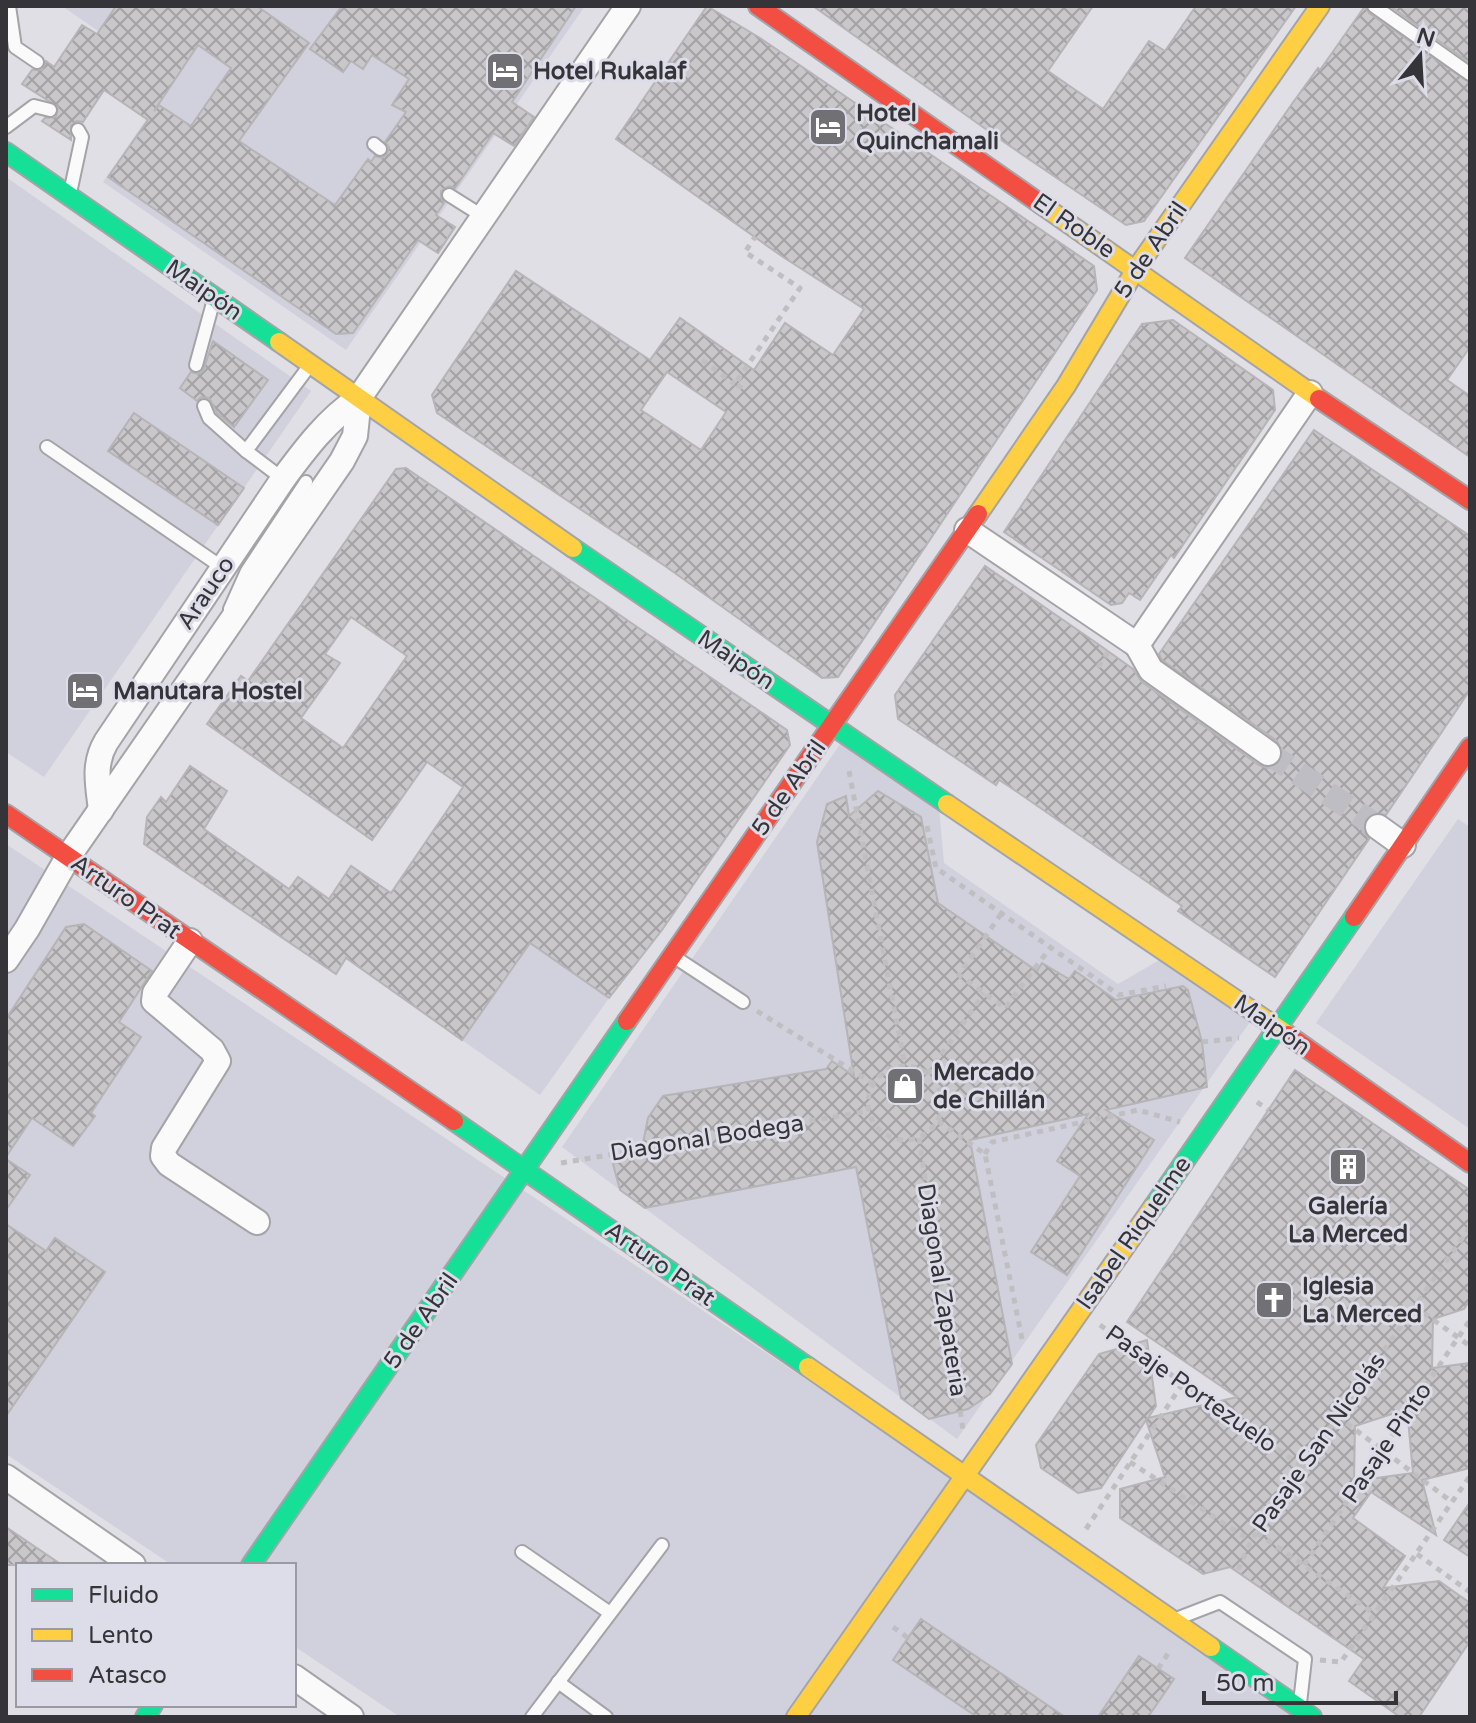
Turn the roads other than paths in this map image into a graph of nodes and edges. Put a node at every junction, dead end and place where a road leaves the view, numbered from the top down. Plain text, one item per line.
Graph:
1 (9, 6) edge
2 (628, 6) edge
3 (758, 6) edge
4 (1320, 6) edge
5 (1374, 6) edge
6 (37, 62) dead end
7 (1470, 74) edge
8 (50, 110) dead end
9 (6, 127) edge
10 (78, 130) dead end
11 (6, 152) edge
12 (449, 195) dead end
13 (69, 196) junction
14 (484, 217) junction
15 (1136, 269) junction
16 (214, 298) junction
17 (196, 365) dead end
18 (310, 365) junction
19 (1310, 393) junction
20 (359, 398) junction
21 (204, 406) dead end
22 (47, 447) dead end
23 (246, 451) junction
24 (294, 481) junction
25 (1470, 500) edge
26 (967, 530) junction
27 (223, 568) junction
28 (225, 630) junction
29 (1137, 645) junction
30 (832, 726) junction
31 (1470, 747) edge
32 (1268, 753) tunnel mouth
33 (101, 810) junction
34 (6, 814) edge
35 (1378, 827) tunnel mouth
36 (1403, 845) junction
37 (68, 857) junction
38 (190, 941) junction
39 (673, 956) junction
40 (6, 960) edge
41 (743, 1002) road end
42 (1278, 1028) junction
43 (1470, 1163) edge
44 (525, 1170) junction
45 (257, 1222) dead end
46 (965, 1476) junction
47 (6, 1477) edge
48 (662, 1545) dead end
49 (522, 1552) dead end
50 (130, 1563) edge
51 (252, 1563) edge
52 (610, 1613) junction
53 (1173, 1621) junction
54 (296, 1678) edge
55 (558, 1682) junction
56 (1306, 1713) edge
57 (351, 1717) edge
58 (532, 1717) edge
59 (606, 1717) edge
60 (796, 1717) edge

1 - 6 lane
2 - 14 street, Arauco
3 - 15 street, El Roble
4 - 15 street, 5 de Abril
5 - 7 lane
8 - 9 lane
10 - 13 lane
11 - 13 street, Maipón
12 - 14 lane
13 - 16 street, Maipón
14 - 20 street, Arauco
15 - 19 street, El Roble
15 - 26 street, 5 de Abril
16 - 17 lane
16 - 18 street, Maipón
18 - 20 street, Maipón
18 - 23 lane
19 - 25 street, El Roble
19 - 29 street
20 - 24 street, Arauco
20 - 28 street, Arauco
20 - 30 street, Maipón
21 - 23 lane
22 - 27 lane
23 - 24 lane
24 - 27 street, Arauco
24 - 28 lane
26 - 29 street
26 - 30 street, 5 de Abril
27 - 33 street, Arauco
28 - 33 street, Arauco
29 - 32 street
30 - 39 street, 5 de Abril
30 - 42 street, Maipón
31 - 36 street, Isabel Riquelme
33 - 37 street, Arauco
34 - 37 street, Arturo Prat
35 - 36 street
36 - 42 street, Isabel Riquelme
37 - 38 street, Arturo Prat
37 - 40 street, Arauco
38 - 44 street, Arturo Prat
38 - 45 street
39 - 41 lane
39 - 44 street, 5 de Abril
42 - 43 street, Maipón
42 - 46 street, Isabel Riquelme
44 - 46 street, Arturo Prat
44 - 51 street, 5 de Abril
46 - 53 street, Arturo Prat
46 - 60 street, Isabel Riquelme
47 - 50 street
48 - 52 lane
49 - 52 lane
52 - 55 lane
53 - 56 street, Arturo Prat
53 - 56 lane
54 - 57 street
55 - 58 lane
55 - 59 lane

